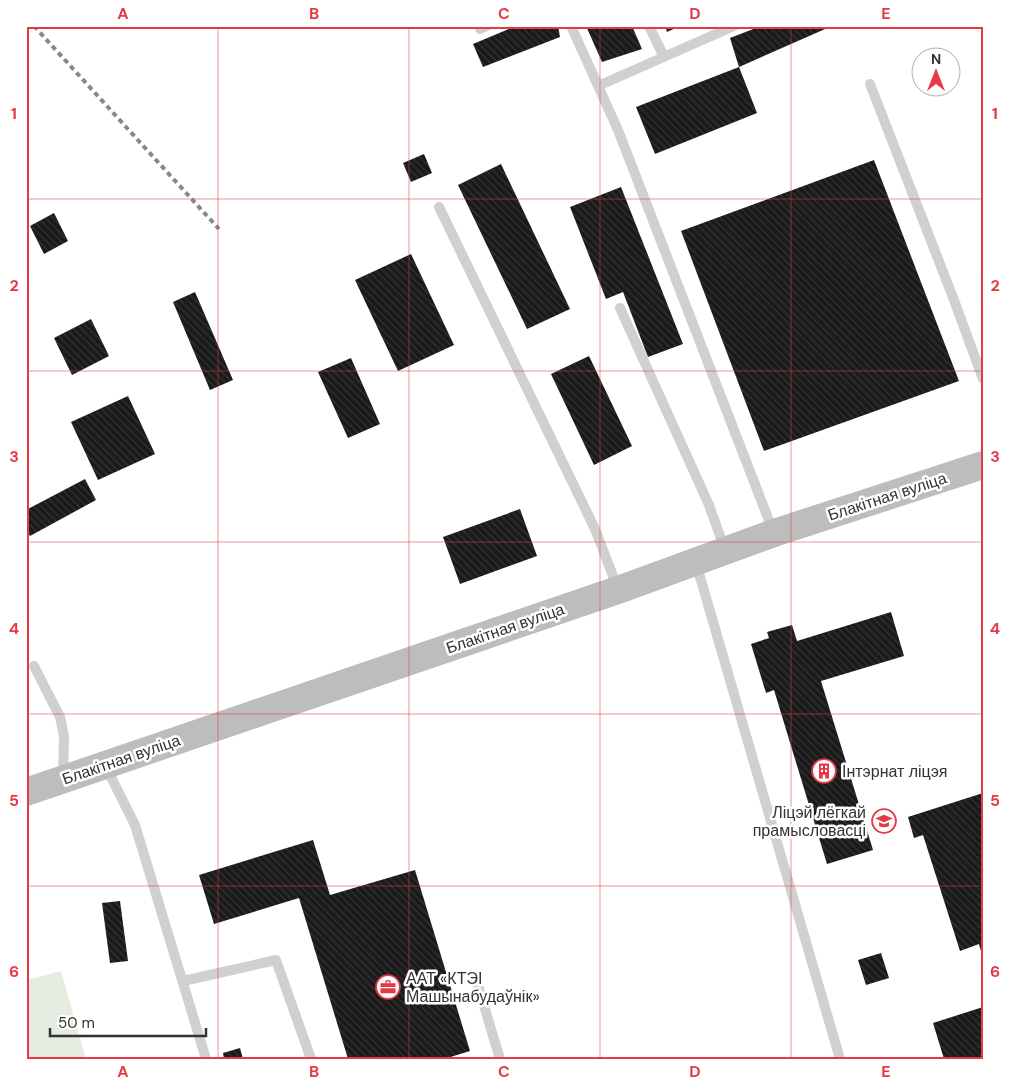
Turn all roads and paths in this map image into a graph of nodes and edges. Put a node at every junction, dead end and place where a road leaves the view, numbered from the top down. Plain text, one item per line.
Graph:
1 (571, 26) edge
2 (649, 26) edge
3 (734, 26) edge
4 (716, 30) edge
5 (664, 57) junction
6 (870, 84) dead end
7 (598, 86) junction
8 (439, 207) dead end
9 (620, 308) dead end
10 (983, 379) edge
11 (983, 465) edge
12 (774, 533) junction
13 (725, 551) junction
14 (696, 562) junction
15 (618, 590) junction
16 (34, 666) dead end
17 (104, 765) junction
18 (63, 779) junction
19 (26, 792) edge
20 (476, 979) dead end
21 (183, 980) junction
22 (206, 1059) edge
23 (311, 1059) edge
24 (500, 1059) edge
25 (840, 1059) edge

1 - 7 lane
2 - 5 lane
3 - 4 lane
4 - 5 lane
5 - 7 lane
6 - 10 lane
7 - 12 lane
8 - 15 lane
9 - 13 lane
11 - 12 street, Блакітная вуліца
12 - 13 street, Блакітная вуліца
13 - 14 street, Блакітная вуліца
14 - 15 street, Блакітная вуліца
14 - 25 lane
15 - 17 street, Блакітная вуліца
16 - 18 lane
17 - 18 street, Блакітная вуліца
17 - 21 lane
18 - 19 street, Блакітная вуліца
20 - 24 lane
21 - 22 lane
21 - 23 lane

